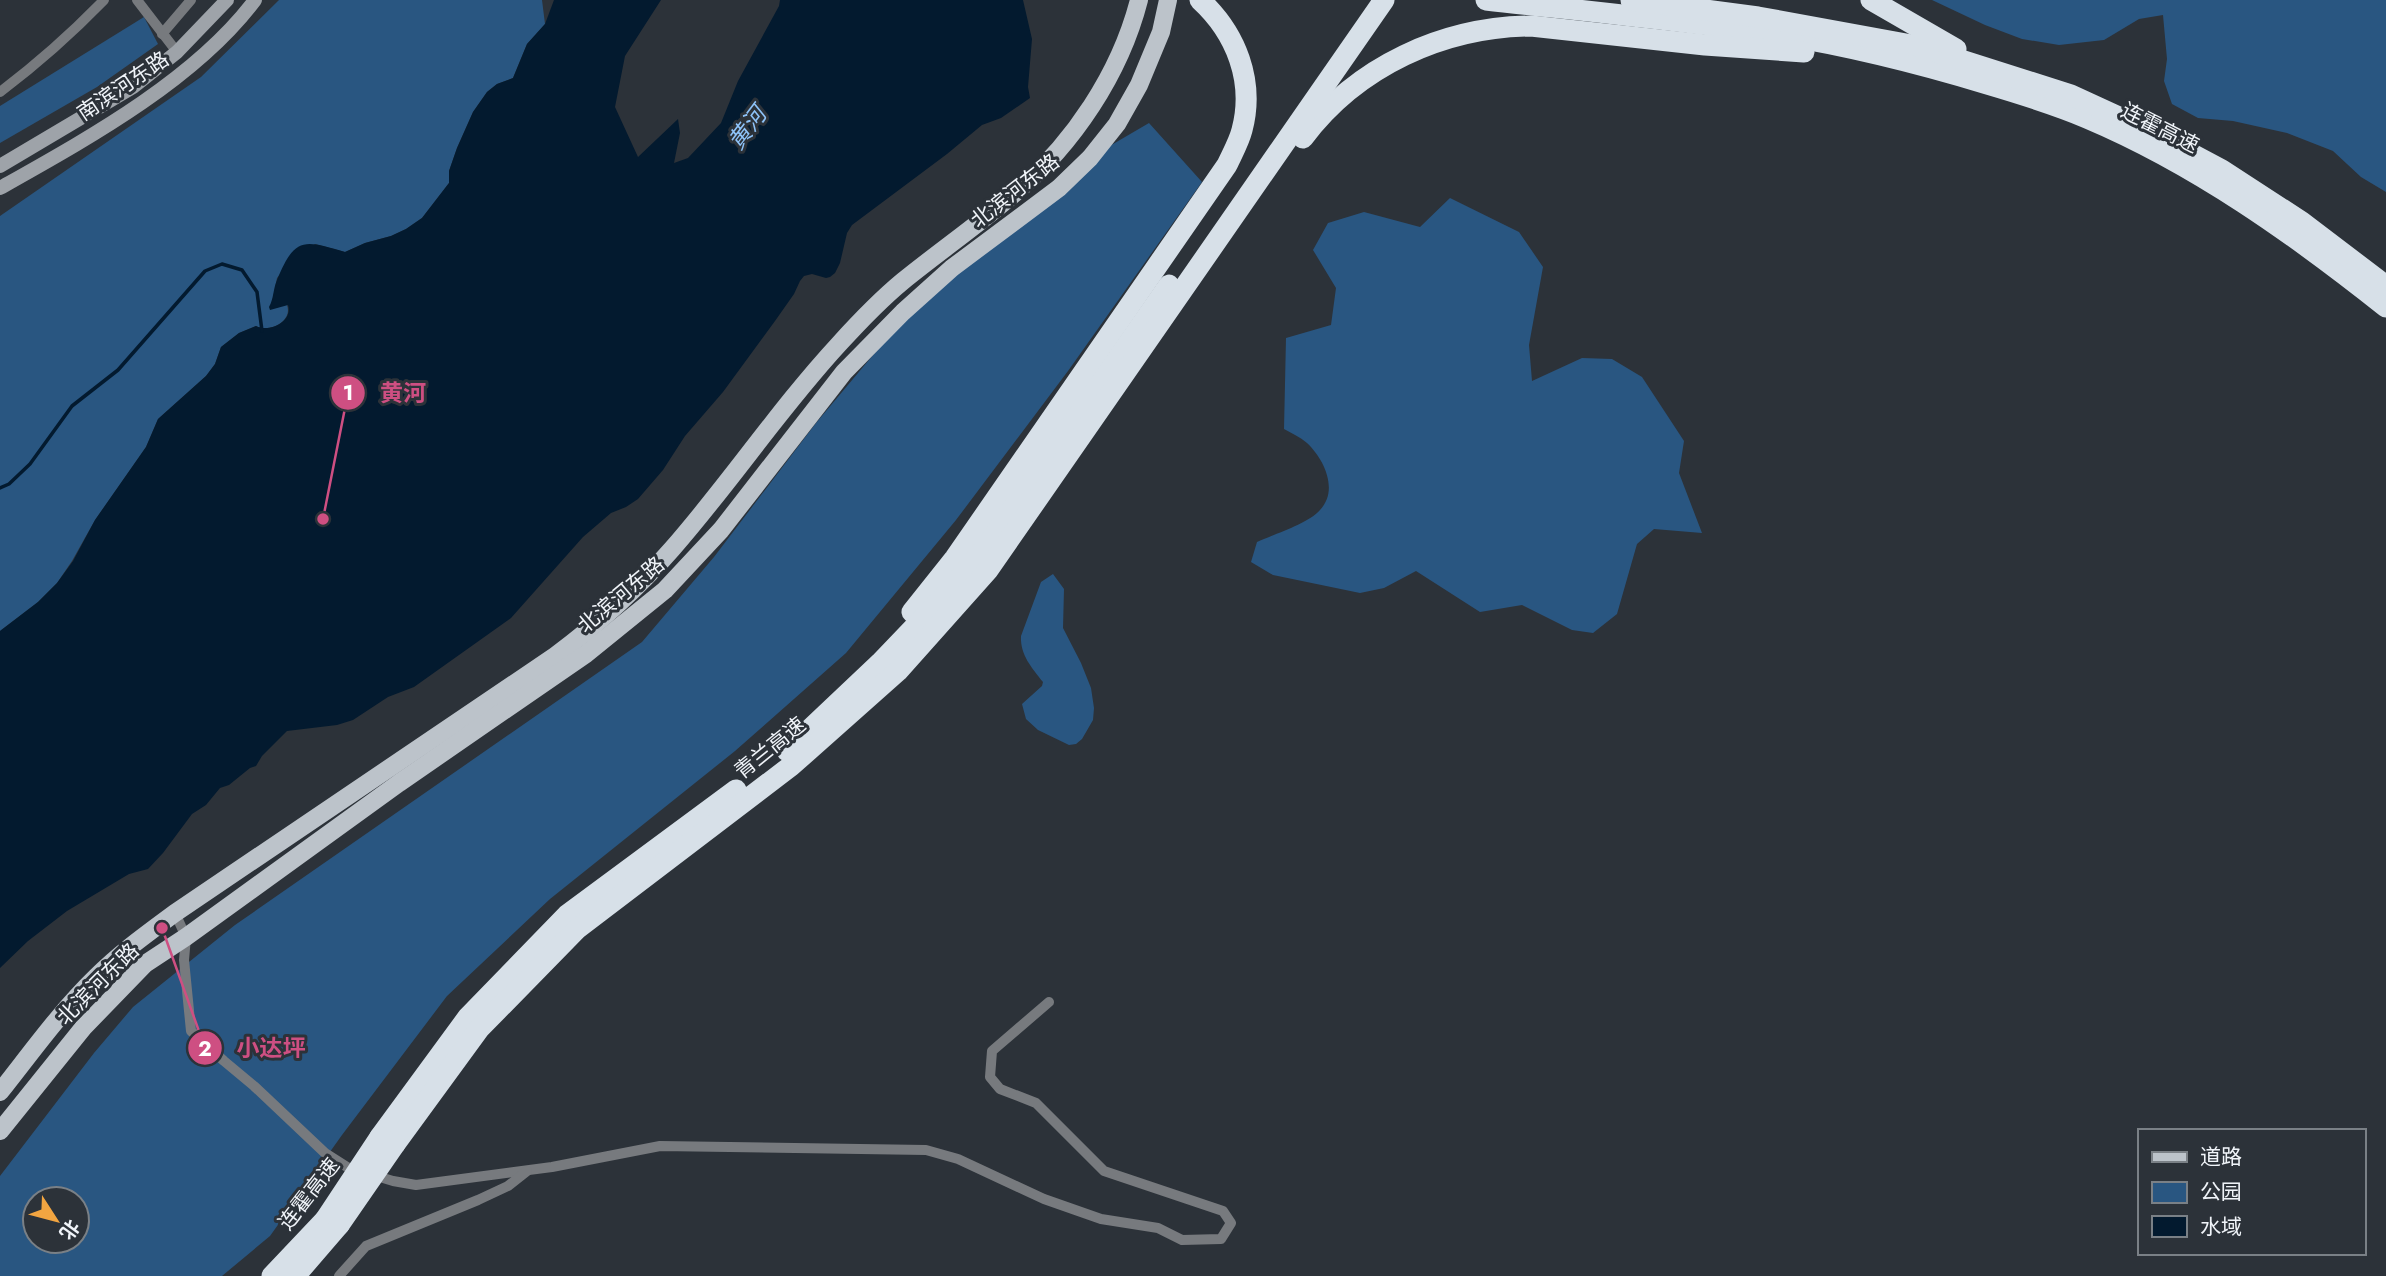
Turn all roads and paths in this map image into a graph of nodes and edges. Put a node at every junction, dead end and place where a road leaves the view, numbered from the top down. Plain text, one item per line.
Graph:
1 (104, 0) edge
2 (136, 0) edge
3 (191, 0) edge
4 (227, 0) edge
5 (256, 0) edge
6 (1139, 0) edge
7 (1168, 0) edge
8 (1384, 0) edge
9 (1486, 0) edge
10 (1631, 0) edge
11 (1871, 0) edge
12 (1204, 4) edge
13 (1366, 12) edge
14 (162, 34) junction
15 (177, 52) junction
16 (1880, 55) junction
17 (2011, 76) junction
18 (0, 92) edge
19 (0, 166) edge
20 (0, 188) edge
21 (2386, 286) edge
22 (2386, 307) edge
23 (1139, 354) junction
24 (853, 688) junction
25 (175, 913) junction
26 (186, 937) junction
27 (1049, 1002) dead end
28 (0, 1092) edge
29 (0, 1131) edge
30 (388, 1141) junction
31 (529, 1169) junction
32 (332, 1223) junction
33 (272, 1276) edge
34 (295, 1276) edge
35 (339, 1276) edge

1 - 18 street
2 - 14 street
3 - 14 street
4 - 15 main road, 南滨河东路
5 - 20 main road, 南滨河东路
6 - 25 main road, 北滨河东路
7 - 26 main road, 北滨河东路
8 - 13 highway
9 - 16 highway
10 - 17 highway
11 - 17 highway
12 - 24 highway
13 - 23 highway
13 - 24 highway
14 - 15 street
15 - 19 main road, 南滨河东路
16 - 22 highway, 连霍高速
16 - 23 highway
17 - 21 highway, 连霍高速
23 - 30 highway, 青兰高速
24 - 30 highway, 青兰高速
25 - 26 street
25 - 28 main road, 北滨河东路
26 - 29 main road, 北滨河东路
26 - 31 street
27 - 31 street
30 - 32 highway, 连霍高速, bridge
31 - 35 street
32 - 33 highway, 连霍高速
32 - 34 highway, 连霍高速

